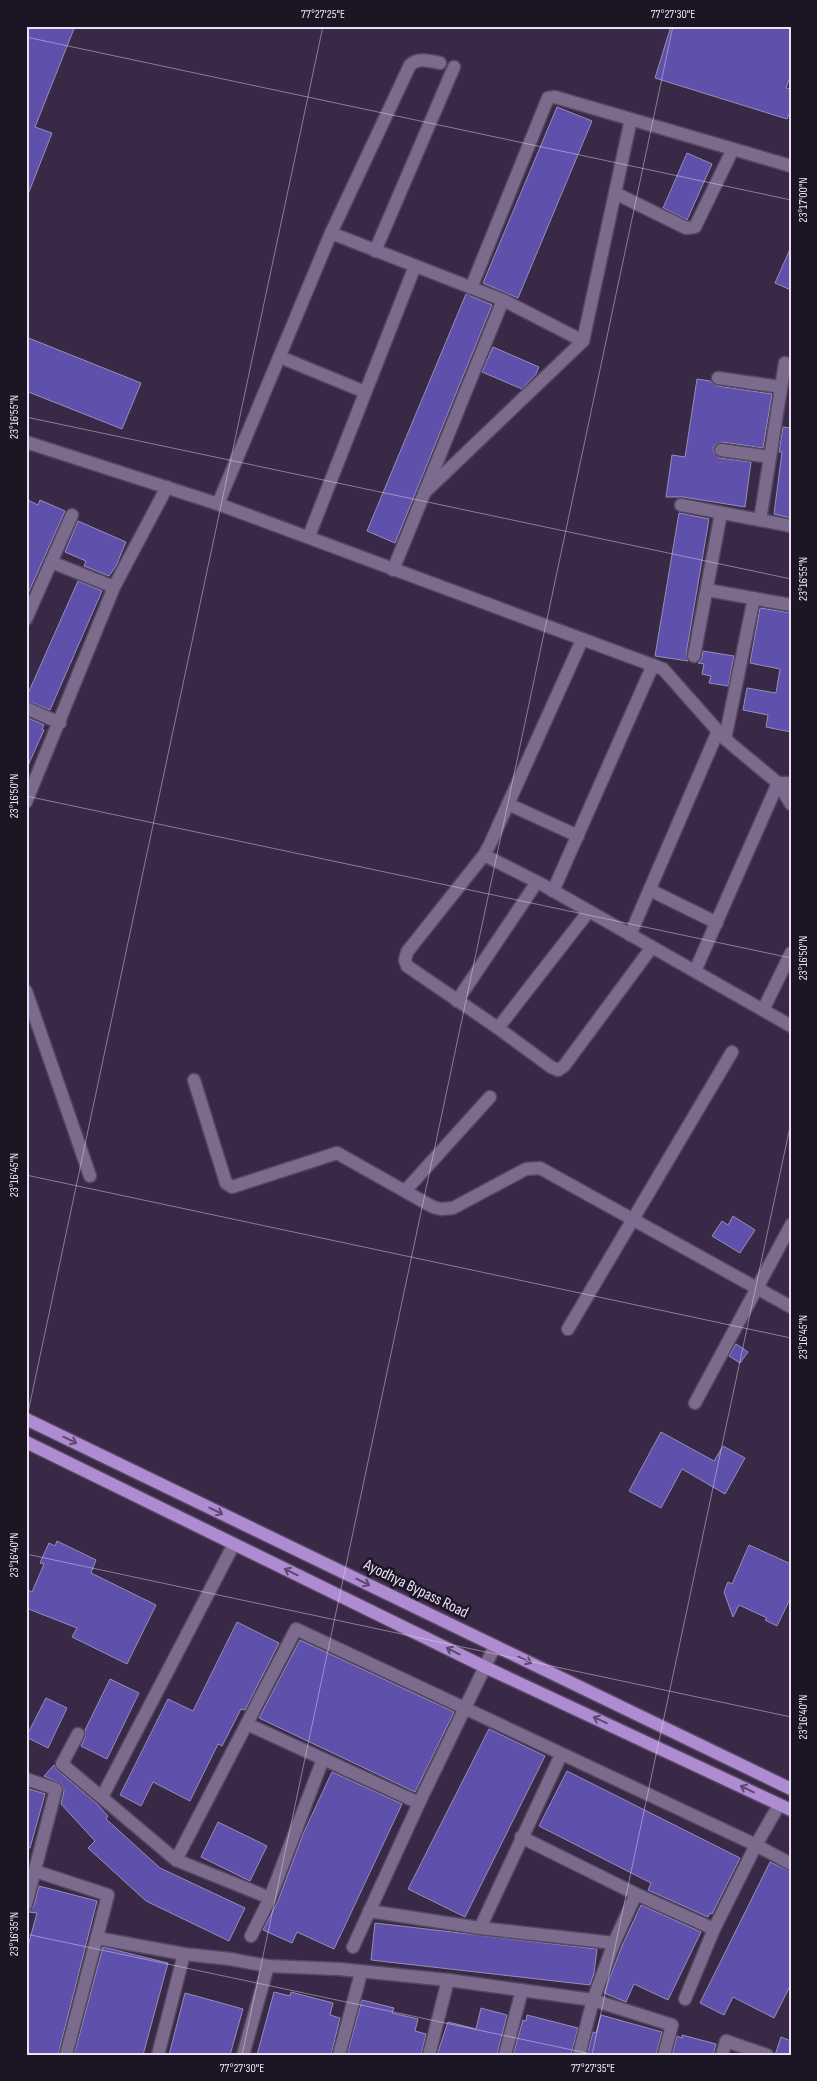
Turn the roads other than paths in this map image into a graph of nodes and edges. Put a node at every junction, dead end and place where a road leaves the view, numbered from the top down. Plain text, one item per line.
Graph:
1 (440, 63) dead end
2 (454, 67) dead end
3 (631, 119) junction
4 (733, 149) junction
5 (791, 166) edge
6 (615, 192) junction
7 (331, 234) junction
8 (375, 250) junction
9 (415, 266) junction
10 (471, 288) junction
11 (504, 300) junction
12 (583, 340) junction
13 (280, 357) junction
14 (785, 363) dead end
15 (718, 378) dead end
16 (781, 387) junction
17 (365, 392) junction
18 (26, 442) edge
19 (721, 450) dead end
20 (770, 457) junction
21 (167, 487) junction
22 (424, 493) junction
23 (218, 504) junction
24 (681, 505) dead end
25 (721, 512) junction
26 (72, 515) dead end
27 (760, 520) junction
28 (791, 526) edge
29 (309, 536) junction
30 (50, 562) junction
31 (393, 570) junction
32 (114, 586) junction
33 (707, 590) junction
34 (754, 598) junction
35 (791, 604) edge
36 (26, 619) edge
37 (582, 640) junction
38 (694, 656) dead end
39 (653, 666) junction
40 (26, 708) edge
41 (60, 723) junction
42 (722, 735) junction
43 (784, 783) edge
44 (26, 802) edge
45 (508, 804) junction
46 (791, 804) edge
47 (578, 836) junction
48 (484, 855) junction
49 (537, 882) junction
50 (650, 890) junction
51 (553, 891) junction
52 (589, 911) junction
53 (717, 923) junction
54 (630, 934) junction
55 (652, 947) junction
56 (791, 953) edge
57 (695, 971) junction
58 (26, 991) edge
59 (458, 1001) junction
60 (763, 1010) junction
61 (791, 1026) edge
62 (498, 1028) junction
63 (732, 1052) dead end
64 (194, 1080) dead end
65 (490, 1097) dead end
66 (90, 1176) dead end
67 (405, 1191) junction
68 (633, 1219) junction
69 (791, 1225) edge
70 (757, 1288) junction
71 (791, 1307) edge
72 (568, 1329) dead end
73 (695, 1403) dead end
74 (26, 1419) edge
75 (26, 1442) edge
76 (234, 1544) junction
77 (496, 1646) junction
78 (485, 1667) junction
79 (464, 1709) junction
80 (246, 1724) junction
81 (78, 1734) dead end
82 (561, 1755) junction
83 (323, 1759) junction
84 (26, 1779) edge
85 (791, 1789) edge
86 (102, 1797) junction
87 (419, 1803) junction
88 (785, 1808) edge
89 (521, 1837) junction
90 (756, 1846) junction
91 (176, 1860) junction
92 (791, 1864) edge
93 (35, 1871) junction
94 (636, 1894) junction
95 (270, 1898) junction
96 (26, 1904) edge
97 (369, 1911) junction
98 (480, 1928) junction
99 (714, 1928) junction
100 (251, 1936) dead end
101 (97, 1938) junction
102 (614, 1943) junction
103 (354, 1947) dead end
104 (184, 1954) junction
105 (268, 1966) junction
106 (361, 1973) junction
107 (448, 1980) junction
108 (522, 1990) junction
109 (686, 1999) dead end
110 (593, 2000) junction
111 (66, 2055) edge
112 (158, 2055) edge
113 (243, 2055) edge
114 (339, 2055) edge
115 (428, 2055) edge
116 (506, 2055) edge
117 (579, 2055) edge
118 (664, 2055) edge
119 (722, 2055) edge
120 (768, 2055) edge

1 - 7 street
2 - 8 street
3 - 4 street
3 - 6 street
3 - 10 street
4 - 5 street
4 - 6 street
6 - 12 street
7 - 8 street
7 - 13 street
8 - 9 street
9 - 10 street
9 - 17 street
10 - 11 street
11 - 12 street
11 - 22 street
12 - 22 street
13 - 17 street
13 - 23 street
14 - 16 street
15 - 16 street
16 - 20 street
17 - 29 street
18 - 21 street
19 - 20 street
20 - 27 street
21 - 23 street
21 - 32 street
22 - 31 street
23 - 29 street
24 - 25 street
25 - 27 street
25 - 33 street
26 - 30 street
27 - 28 street
29 - 31 street
30 - 32 street
30 - 36 street
31 - 37 street
32 - 41 street
33 - 34 street
33 - 38 street
34 - 35 street
34 - 42 street
37 - 39 street
37 - 45 street
39 - 42 street
39 - 47 street
40 - 41 street
41 - 44 street
42 - 43 street
42 - 50 street
43 - 46 street
43 - 53 street
45 - 47 street
45 - 48 street
47 - 51 street
48 - 49 street
48 - 59 street
49 - 51 street
49 - 59 street
50 - 53 street
50 - 54 street
51 - 52 street
52 - 54 street
52 - 62 street
53 - 57 street
54 - 55 street
55 - 57 street
55 - 62 street
56 - 60 street
57 - 60 street
58 - 66 street
59 - 62 street
60 - 61 street
63 - 68 street
64 - 67 street
65 - 67 street
67 - 68 street
68 - 70 street
68 - 72 street
69 - 70 street
70 - 71 street
70 - 73 street
74 -> 77 main road, Ayodhya Bypass Road
75 - 76 main road
78 -> 76 main road
76 - 86 street
77 - 78 street
77 -> 85 main road, Ayodhya Bypass Road
78 - 79 street
88 -> 78 main road
79 - 80 street
79 - 82 street
79 - 87 street
80 - 83 street
80 - 91 street
81 - 86 street
82 - 89 street
82 - 90 street
83 - 87 street
83 - 95 street
84 - 93 street
86 - 91 street
87 - 97 street
88 - 90 street
89 - 94 street
89 - 98 street
90 - 92 street
90 - 99 street
91 - 95 street
93 - 96 street
93 - 101 street
94 - 99 street
94 - 102 street
95 - 100 street
97 - 98 street
97 - 103 street
98 - 102 street
99 - 109 street
101 - 104 street
101 - 111 street
102 - 110 street
104 - 105 street
104 - 112 street
105 - 106 street
105 - 113 street
106 - 107 street
106 - 114 street
107 - 108 street
107 - 115 street
108 - 110 street
108 - 116 street
110 - 117 street
110 - 118 street
119 - 120 street

